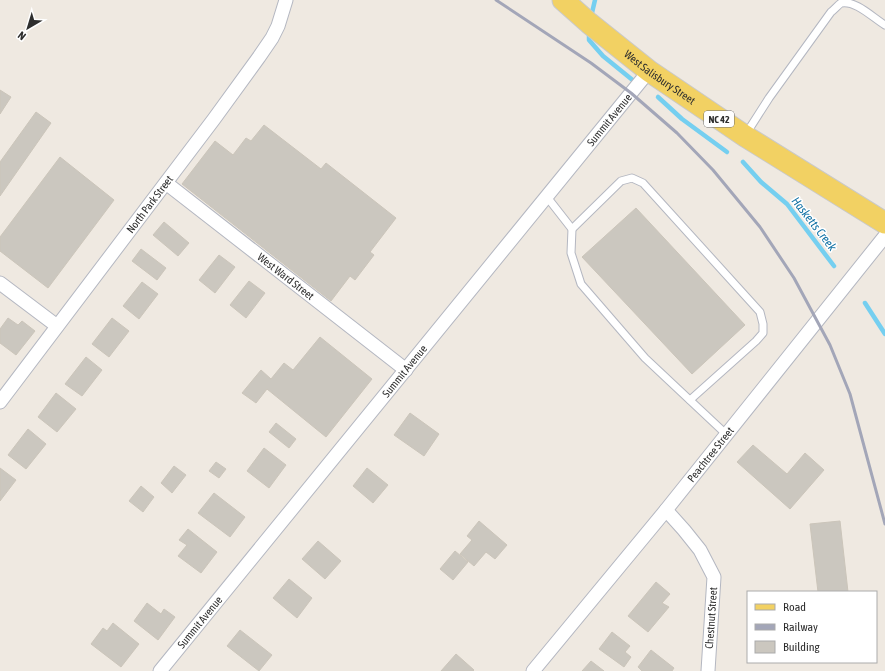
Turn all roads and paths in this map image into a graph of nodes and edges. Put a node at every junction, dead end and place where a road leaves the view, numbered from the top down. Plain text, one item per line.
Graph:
1 (286, 0) edge
2 (563, 0) edge
3 (885, 25) edge
4 (649, 71) junction
5 (745, 136) junction
6 (166, 183) junction
7 (547, 197) junction
8 (885, 223) edge
9 (572, 229) junction
10 (885, 236) edge
11 (0, 283) edge
12 (57, 326) junction
13 (406, 370) junction
14 (690, 400) junction
15 (0, 402) edge
16 (727, 435) junction
17 (666, 510) junction
18 (160, 671) edge
19 (533, 671) edge
20 (708, 671) edge

1 - 6 street, North Park Street
2 - 4 main road, West Salisbury Street / NC 42
3 - 5 lane
4 - 5 main road, West Salisbury Street / NC 42
4 - 7 street, Summit Avenue
5 - 8 main road, West Salisbury Street / NC 42
6 - 12 street, North Park Street
6 - 13 street, West Ward Street
7 - 9 lane
7 - 13 street, Summit Avenue
9 - 14 lane
9 - 14 lane
10 - 16 street, Peachtree Street
11 - 12 street
12 - 15 street, North Park Street
13 - 18 street, Summit Avenue
14 - 16 lane
16 - 17 street, Peachtree Street
17 - 19 street, Peachtree Street
17 - 20 street, Chestnut Street

